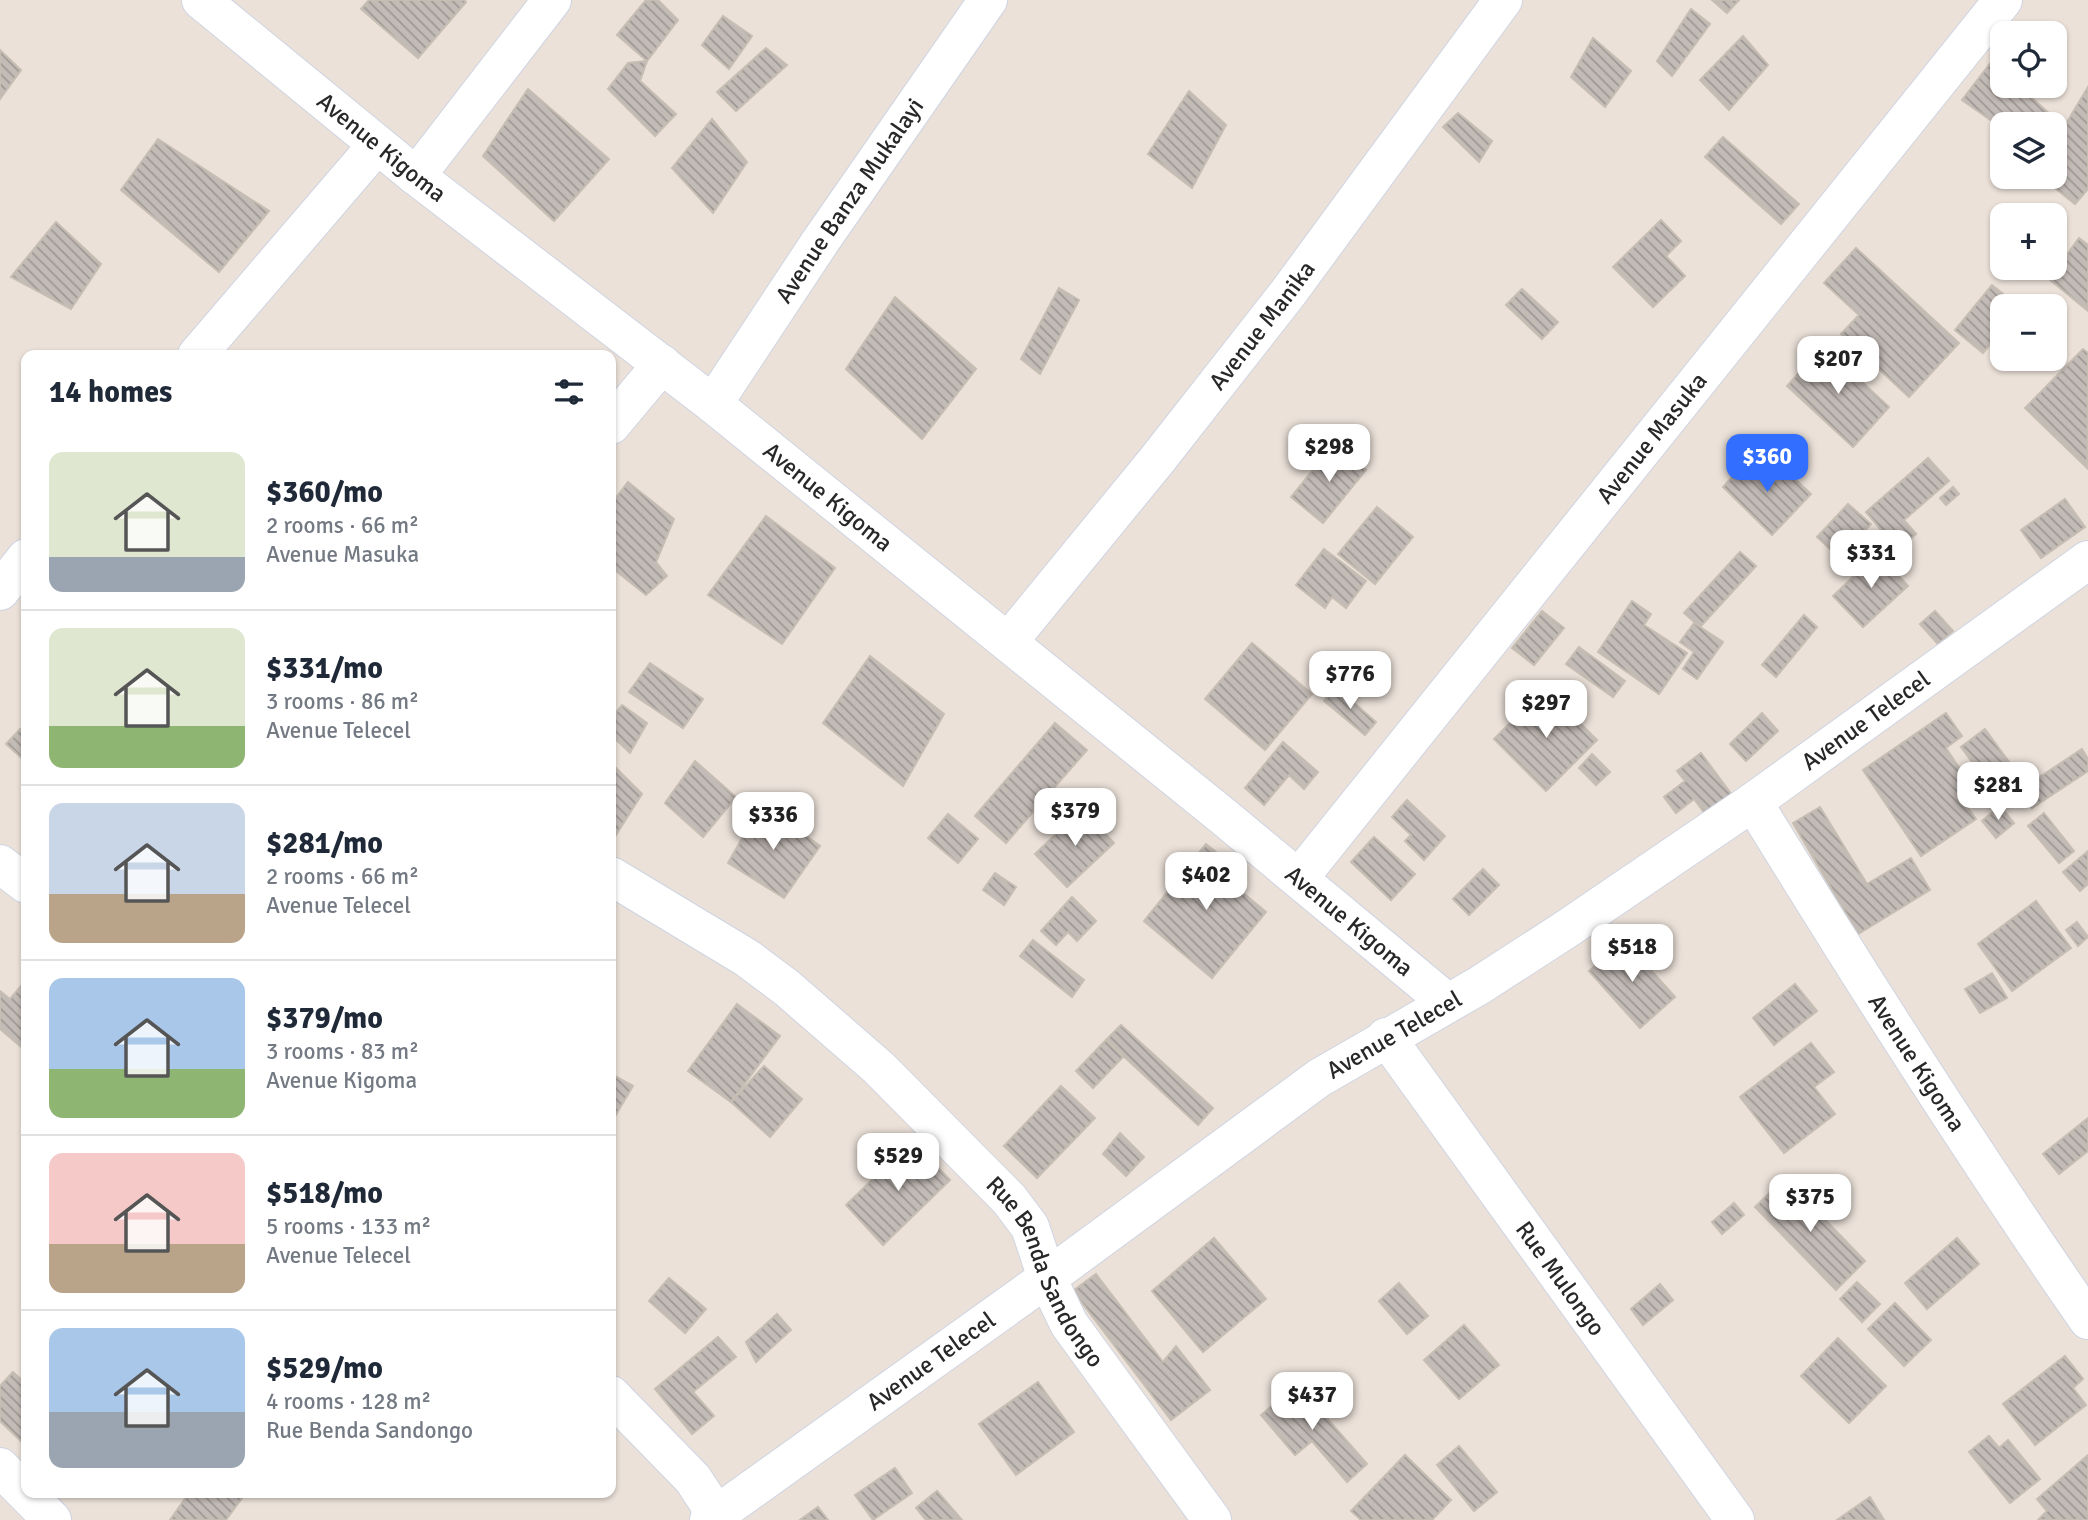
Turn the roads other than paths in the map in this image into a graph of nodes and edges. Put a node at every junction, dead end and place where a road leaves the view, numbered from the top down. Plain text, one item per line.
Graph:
1 (201, 0) edge
2 (552, 0) edge
3 (988, 0) edge
4 (1503, 0) edge
5 (2003, 0) edge
6 (377, 145) junction
7 (415, 176) junction
8 (201, 350) edge
9 (662, 364) junction
10 (713, 404) junction
11 (616, 419) edge
12 (2088, 560) edge
13 (21, 564) edge
14 (0, 591) edge
15 (1008, 642) junction
16 (1753, 802) junction
17 (0, 864) edge
18 (1299, 878) junction
19 (616, 879) edge
20 (21, 880) edge
21 (1448, 1003) junction
22 (1386, 1037) junction
23 (1047, 1278) junction
24 (2088, 1320) edge
25 (616, 1400) edge
26 (0, 1467) edge
27 (21, 1488) edge
28 (30, 1498) edge
29 (712, 1519) edge
30 (52, 1520) edge
31 (1212, 1520) edge
32 (1735, 1520) edge

1 - 6 street, Avenue Kigoma
2 - 7 street
3 - 10 street, Avenue Banza Mukalayi
4 - 15 street, Avenue Manika
5 - 18 street, Avenue Masuka
6 - 7 street, Avenue Kigoma
6 - 8 street
7 - 9 street, Avenue Kigoma
9 - 10 street, Avenue Kigoma
9 - 11 street
10 - 15 street, Avenue Kigoma
12 - 16 street, Avenue Telecel
13 - 14 street
15 - 18 street, Avenue Kigoma
16 - 21 street, Avenue Telecel
16 - 24 street, Avenue Kigoma
17 - 20 street
18 - 21 street, Avenue Kigoma
19 - 23 street, Rue Benda Sandongo
21 - 22 street, Avenue Telecel
22 - 23 street, Avenue Telecel
22 - 32 street, Rue Mulongo
23 - 29 street, Avenue Telecel
23 - 31 street, Rue Benda Sandongo
25 - 29 street
26 - 27 street
28 - 30 street

